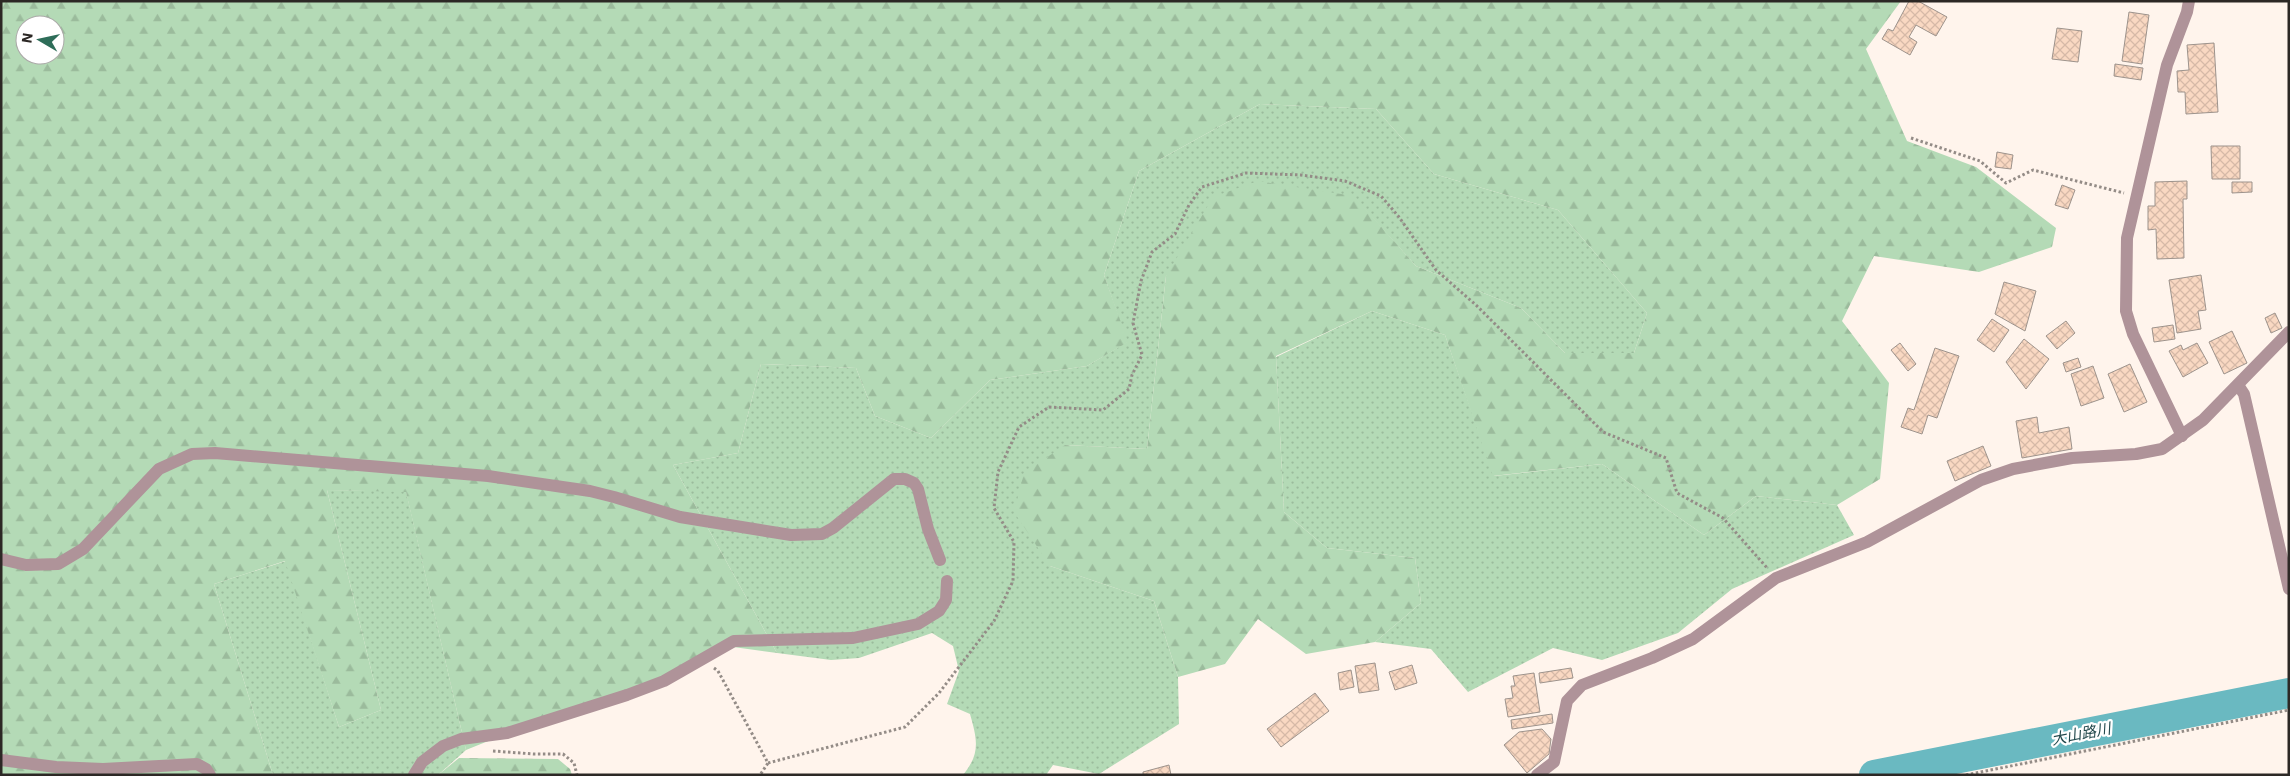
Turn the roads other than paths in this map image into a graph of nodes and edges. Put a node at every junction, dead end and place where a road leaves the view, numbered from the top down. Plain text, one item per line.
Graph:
1 (2189, 1) edge
2 (2289, 332) edge
3 (2238, 385) junction
4 (2182, 436) junction
5 (1, 559) edge
6 (940, 560) dead end
7 (947, 581) dead end
8 (2289, 589) edge
9 (1, 760) edge
10 (210, 775) edge
11 (414, 775) edge
12 (1537, 775) edge

1 - 4 street
2 - 3 street
3 - 4 street
3 - 8 street
4 - 12 street
5 - 6 street
7 - 11 street
9 - 10 street

